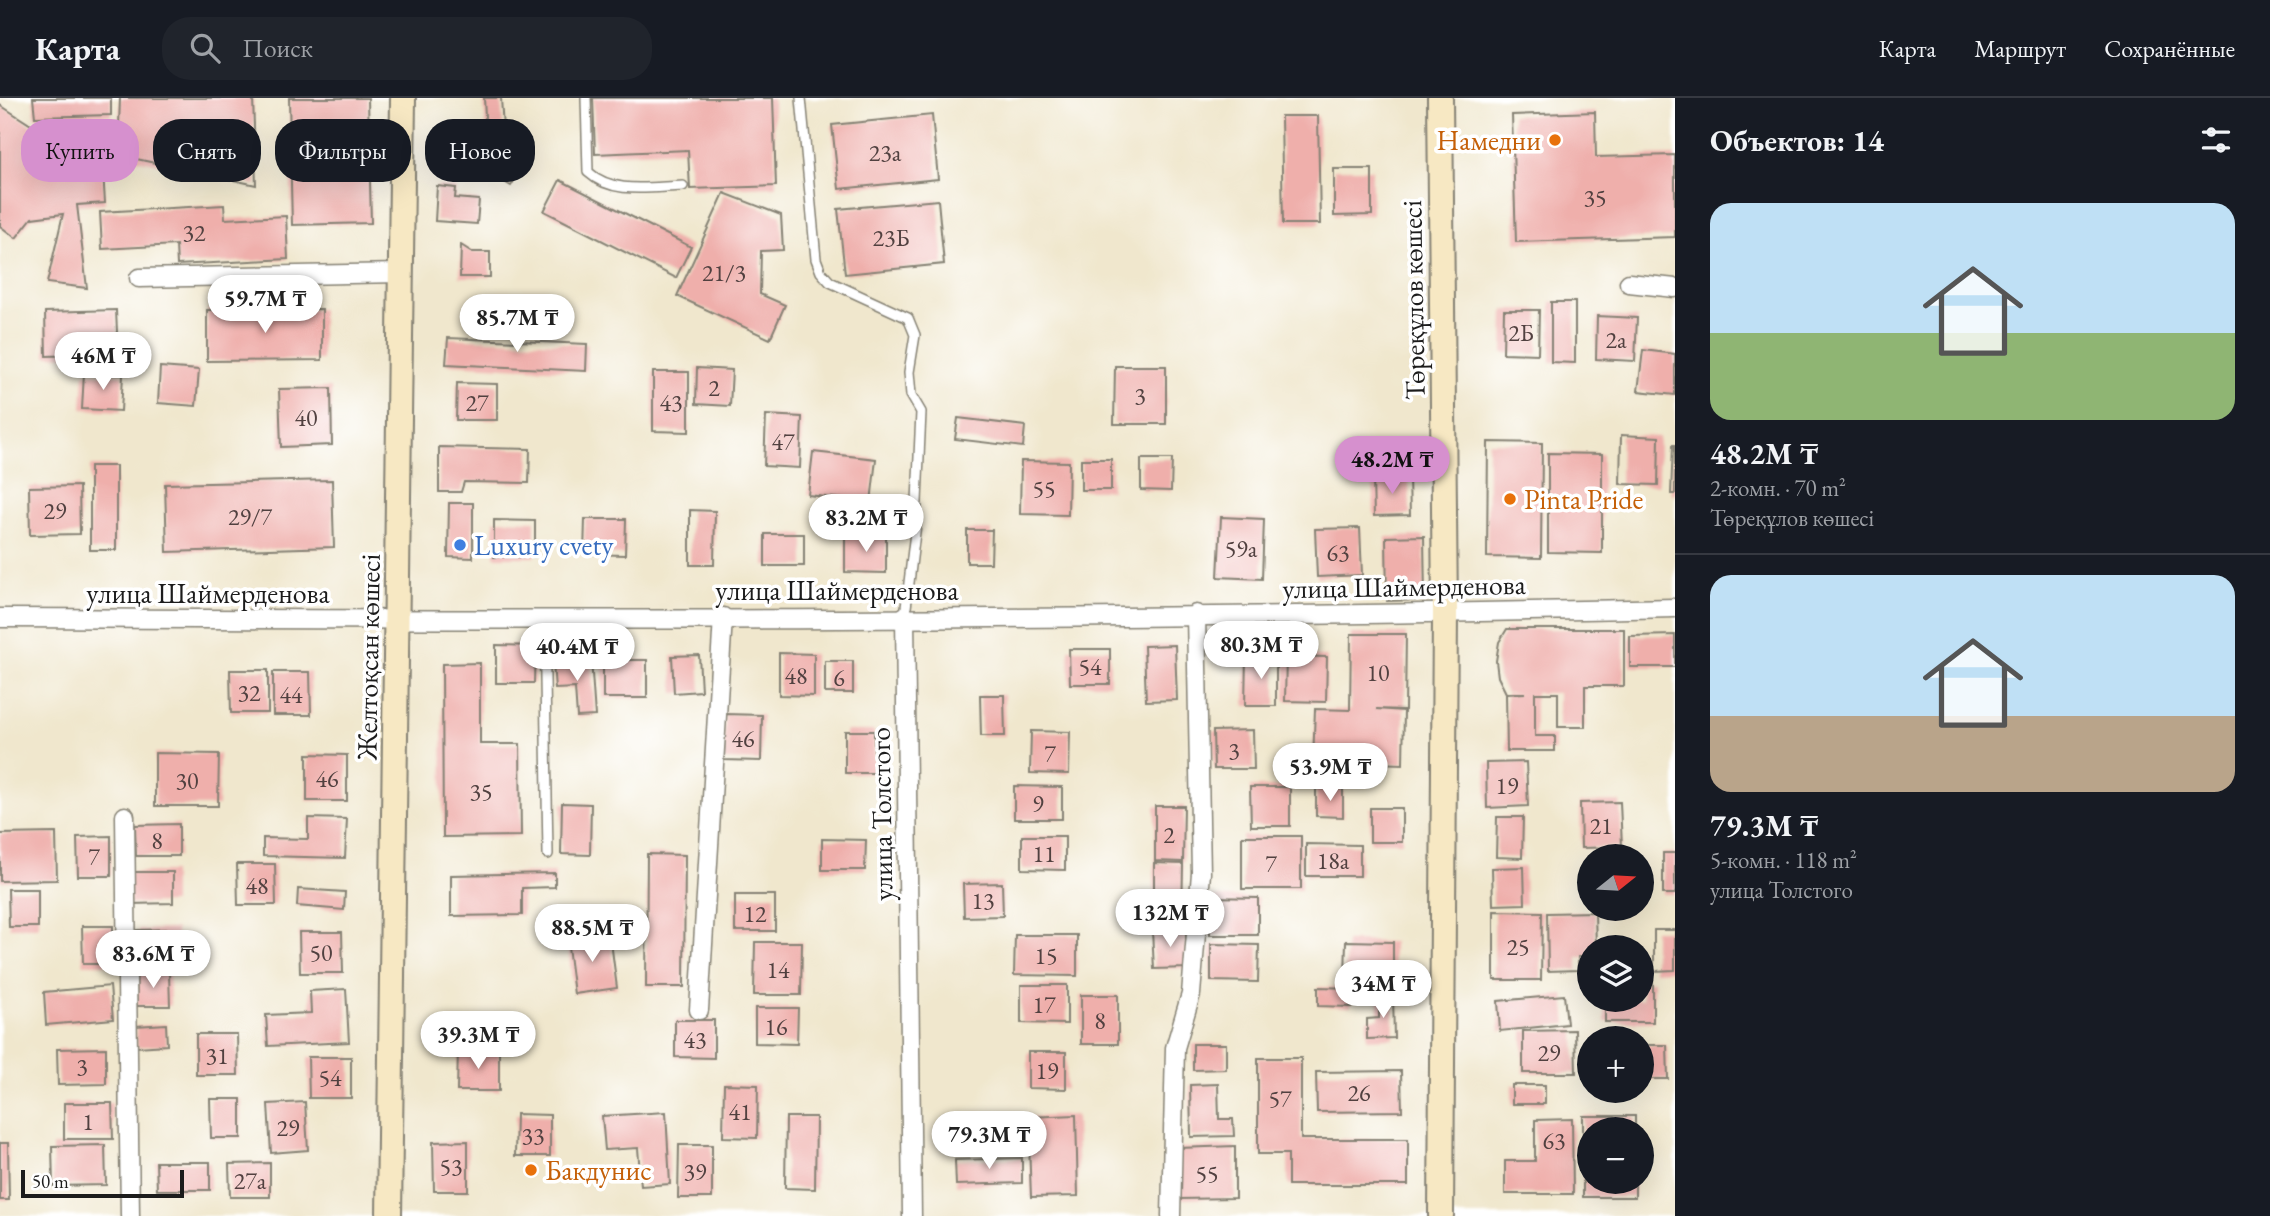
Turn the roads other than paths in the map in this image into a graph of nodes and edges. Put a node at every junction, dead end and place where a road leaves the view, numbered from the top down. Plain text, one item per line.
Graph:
1 (403, 98) edge
2 (586, 98) edge
3 (802, 98) edge
4 (1440, 98) edge
5 (683, 186) dead end
6 (401, 273) junction
7 (139, 278) dead end
8 (1629, 283) dead end
9 (1675, 288) edge
10 (1675, 608) edge
11 (1445, 613) junction
12 (1196, 614) junction
13 (905, 616) junction
14 (723, 617) junction
15 (0, 618) edge
16 (544, 619) junction
17 (399, 620) junction
18 (125, 816) dead end
19 (548, 854) dead end
20 (699, 1010) dead end
21 (130, 1216) edge
22 (389, 1216) edge
23 (912, 1216) edge
24 (1171, 1216) edge
25 (1441, 1216) edge

1 - 6 street, Желтоқсан көшесі
2 - 5 lane
3 - 13 lane, улица Толстого
4 - 11 street, Төреқұлов көшесі
6 - 7 street
6 - 17 street, Желтоқсан көшесі
8 - 9 street
10 - 11 street, улица Шаймерденова
11 - 12 street, улица Шаймерденова
11 - 25 street, Төреқұлов көшесі
12 - 13 street, улица Шаймерденова
12 - 24 street
13 - 14 street, улица Шаймерденова
13 - 23 street, улица Толстого
14 - 16 street, улица Шаймерденова
14 - 20 street
15 - 17 street, улица Шаймерденова
16 - 17 street, улица Шаймерденова
16 - 19 lane
17 - 22 street, Желтоқсан көшесі
18 - 21 street

